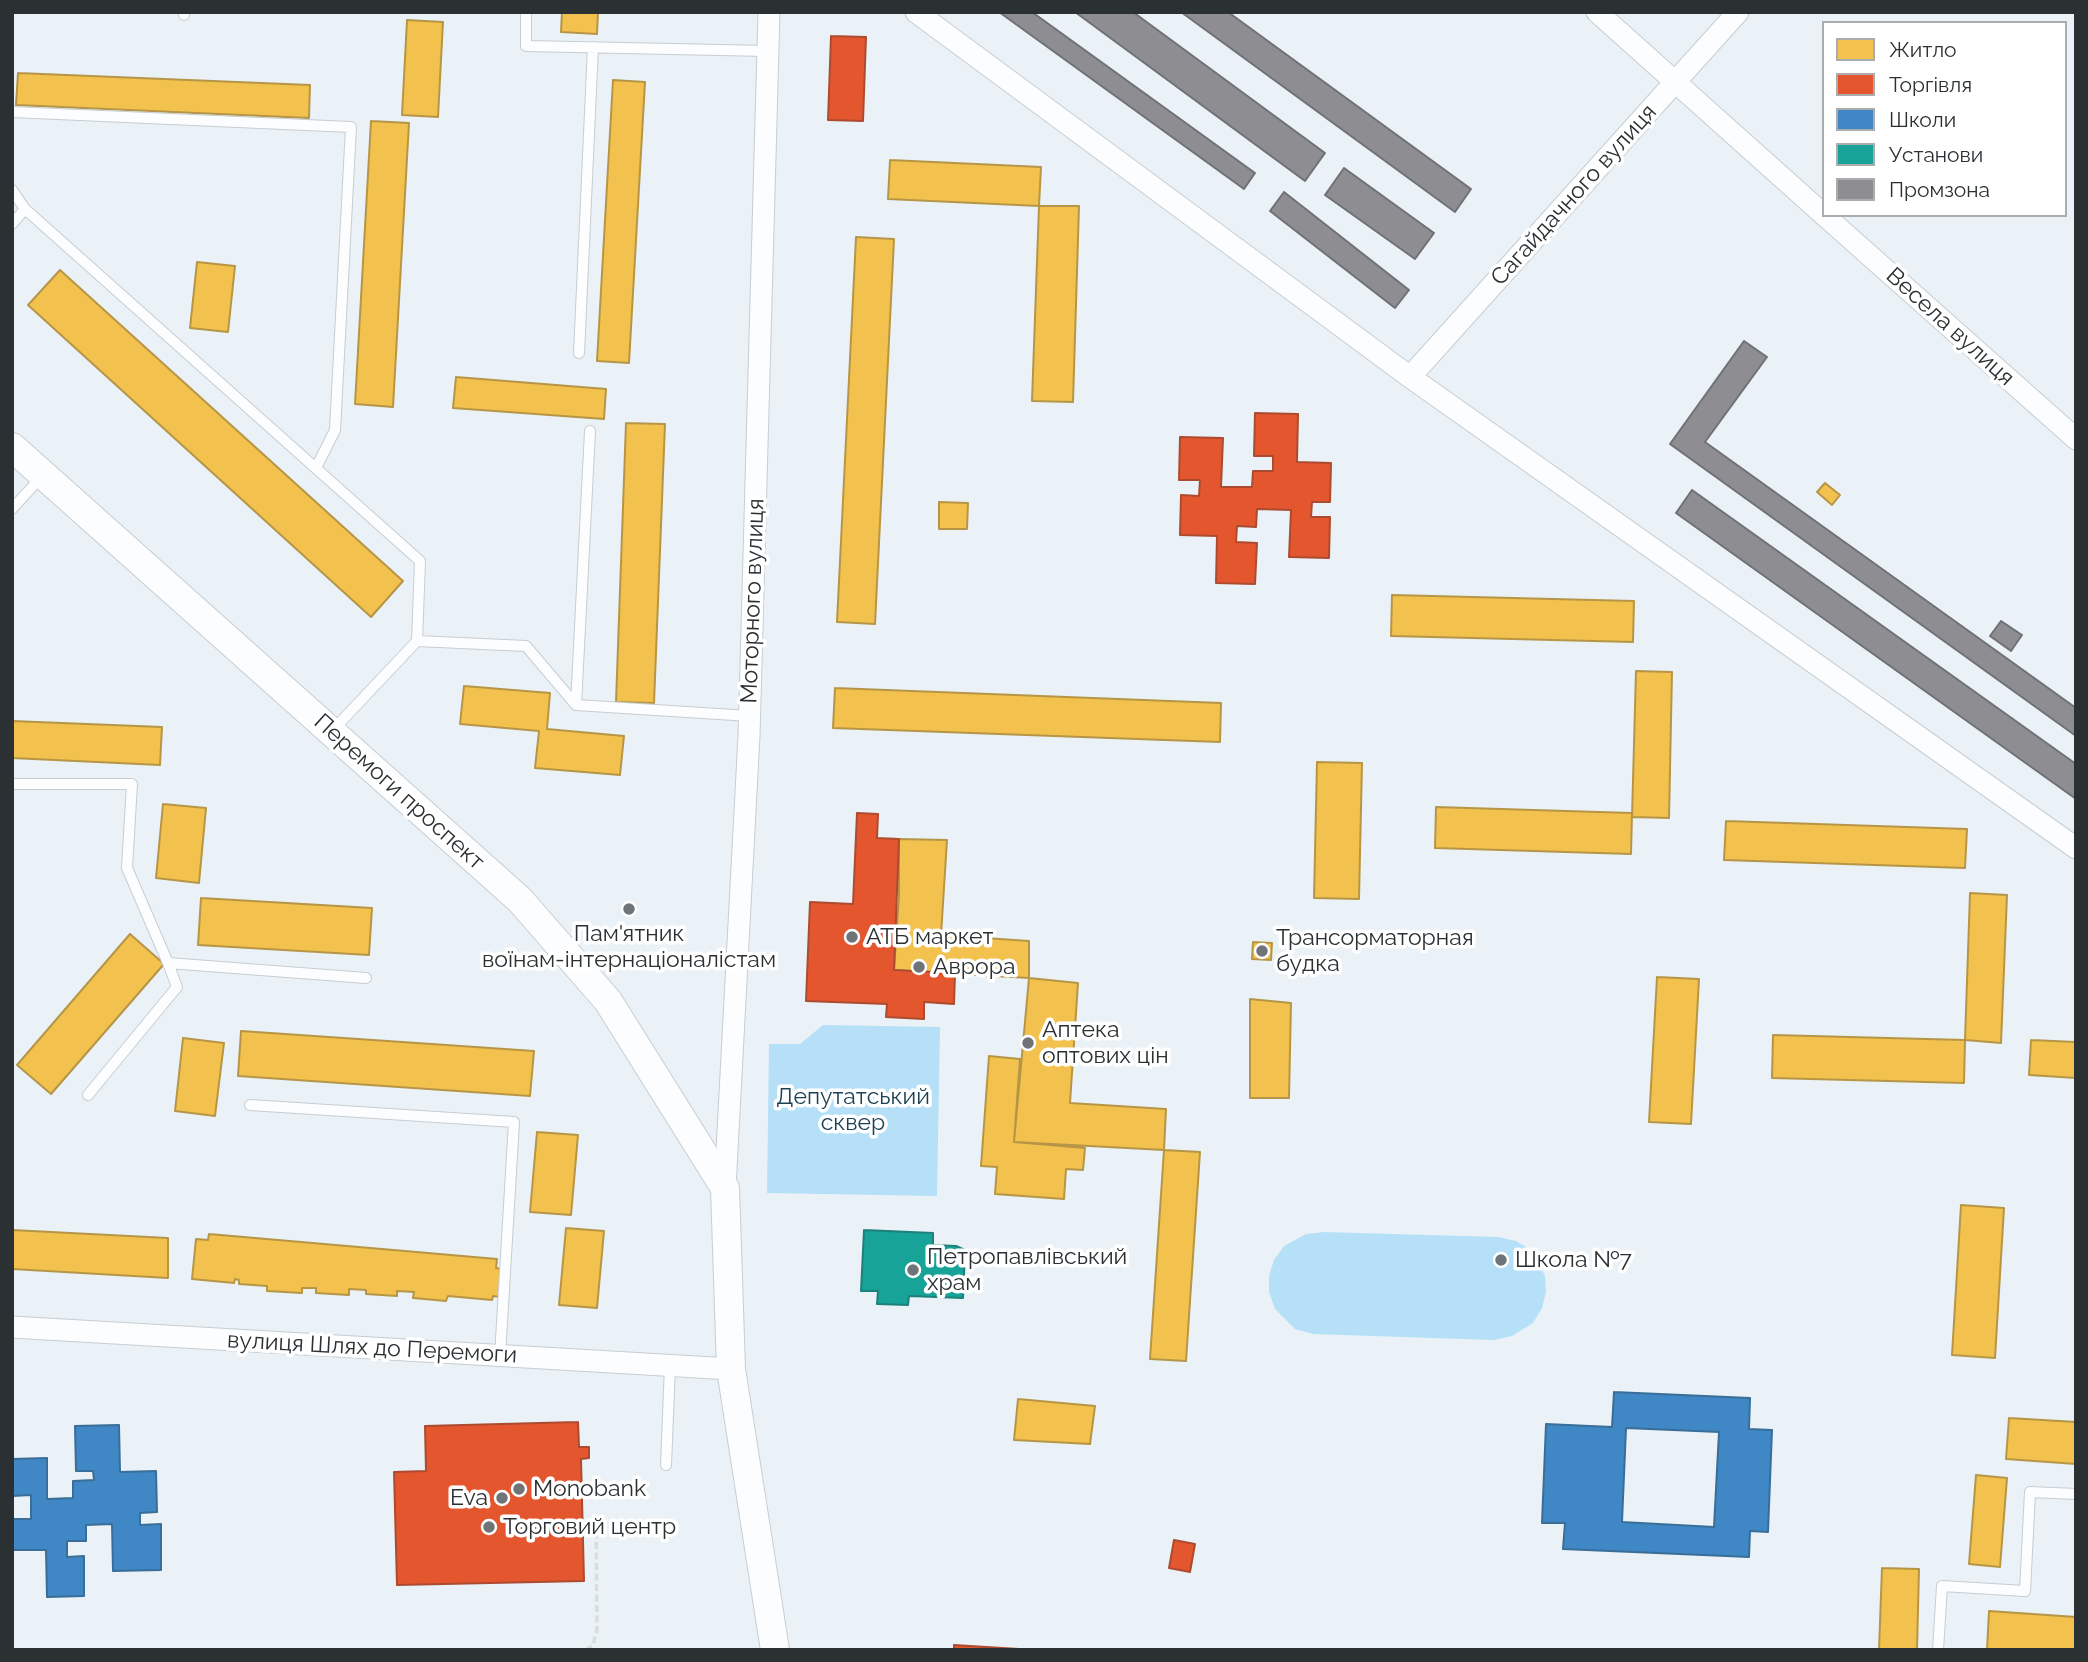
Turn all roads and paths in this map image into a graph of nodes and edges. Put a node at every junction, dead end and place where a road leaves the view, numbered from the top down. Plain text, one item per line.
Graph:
1 (526, 12) edge
2 (769, 12) edge
3 (916, 12) edge
4 (1597, 12) edge
5 (1738, 12) edge
6 (593, 47) junction
7 (768, 51) junction
8 (1675, 83) junction
9 (12, 112) edge
10 (12, 190) edge
11 (25, 209) junction
12 (1822, 213) edge
13 (1826, 217) edge
14 (12, 224) edge
15 (579, 353) dead end
16 (1410, 377) junction
17 (590, 432) dead end
18 (2076, 439) edge
19 (12, 447) edge
20 (316, 468) junction
21 (43, 475) junction
22 (12, 509) edge
23 (417, 641) junction
24 (576, 705) junction
25 (750, 716) junction
26 (331, 732) junction
27 (12, 784) edge
28 (2076, 848) edge
29 (168, 963) junction
30 (366, 978) dead end
31 (88, 1095) dead end
32 (250, 1105) dead end
33 (725, 1188) junction
34 (12, 1327) edge
35 (500, 1356) junction
36 (670, 1366) junction
37 (731, 1370) junction
38 (666, 1465) dead end
39 (2076, 1494) edge
40 (596, 1516) dead end
41 (586, 1650) edge
42 (775, 1650) edge
43 (1938, 1650) edge

1 - 6 lane
2 - 7 street, Моторного вулиця
3 - 16 street
4 - 8 street, Весела вулиця
5 - 8 street, Сагайдачного вулиця
6 - 7 lane
6 - 15 lane
7 - 25 street, Моторного вулиця
8 - 12 street, Весела вулиця
8 - 16 street, Сагайдачного вулиця
9 - 20 lane
10 - 11 lane
11 - 14 lane
11 - 20 lane
13 - 18 street, Весела вулиця
16 - 28 street
17 - 24 lane
19 - 21 street, Перемоги проспект
20 - 23 lane
21 - 22 lane
21 - 26 street, Перемоги проспект
23 - 24 lane
23 - 26 lane
24 - 25 lane
25 - 33 street, Моторного вулиця
26 - 33 street, Перемоги проспект
27 - 29 lane
29 - 30 lane
29 - 31 lane
32 - 35 lane
33 - 37 street
34 - 35 street, вулиця Шлях до Перемоги
35 - 36 street, вулиця Шлях до Перемоги
36 - 37 street, вулиця Шлях до Перемоги
36 - 38 lane
37 - 42 street
39 - 43 lane
40 - 41 path

